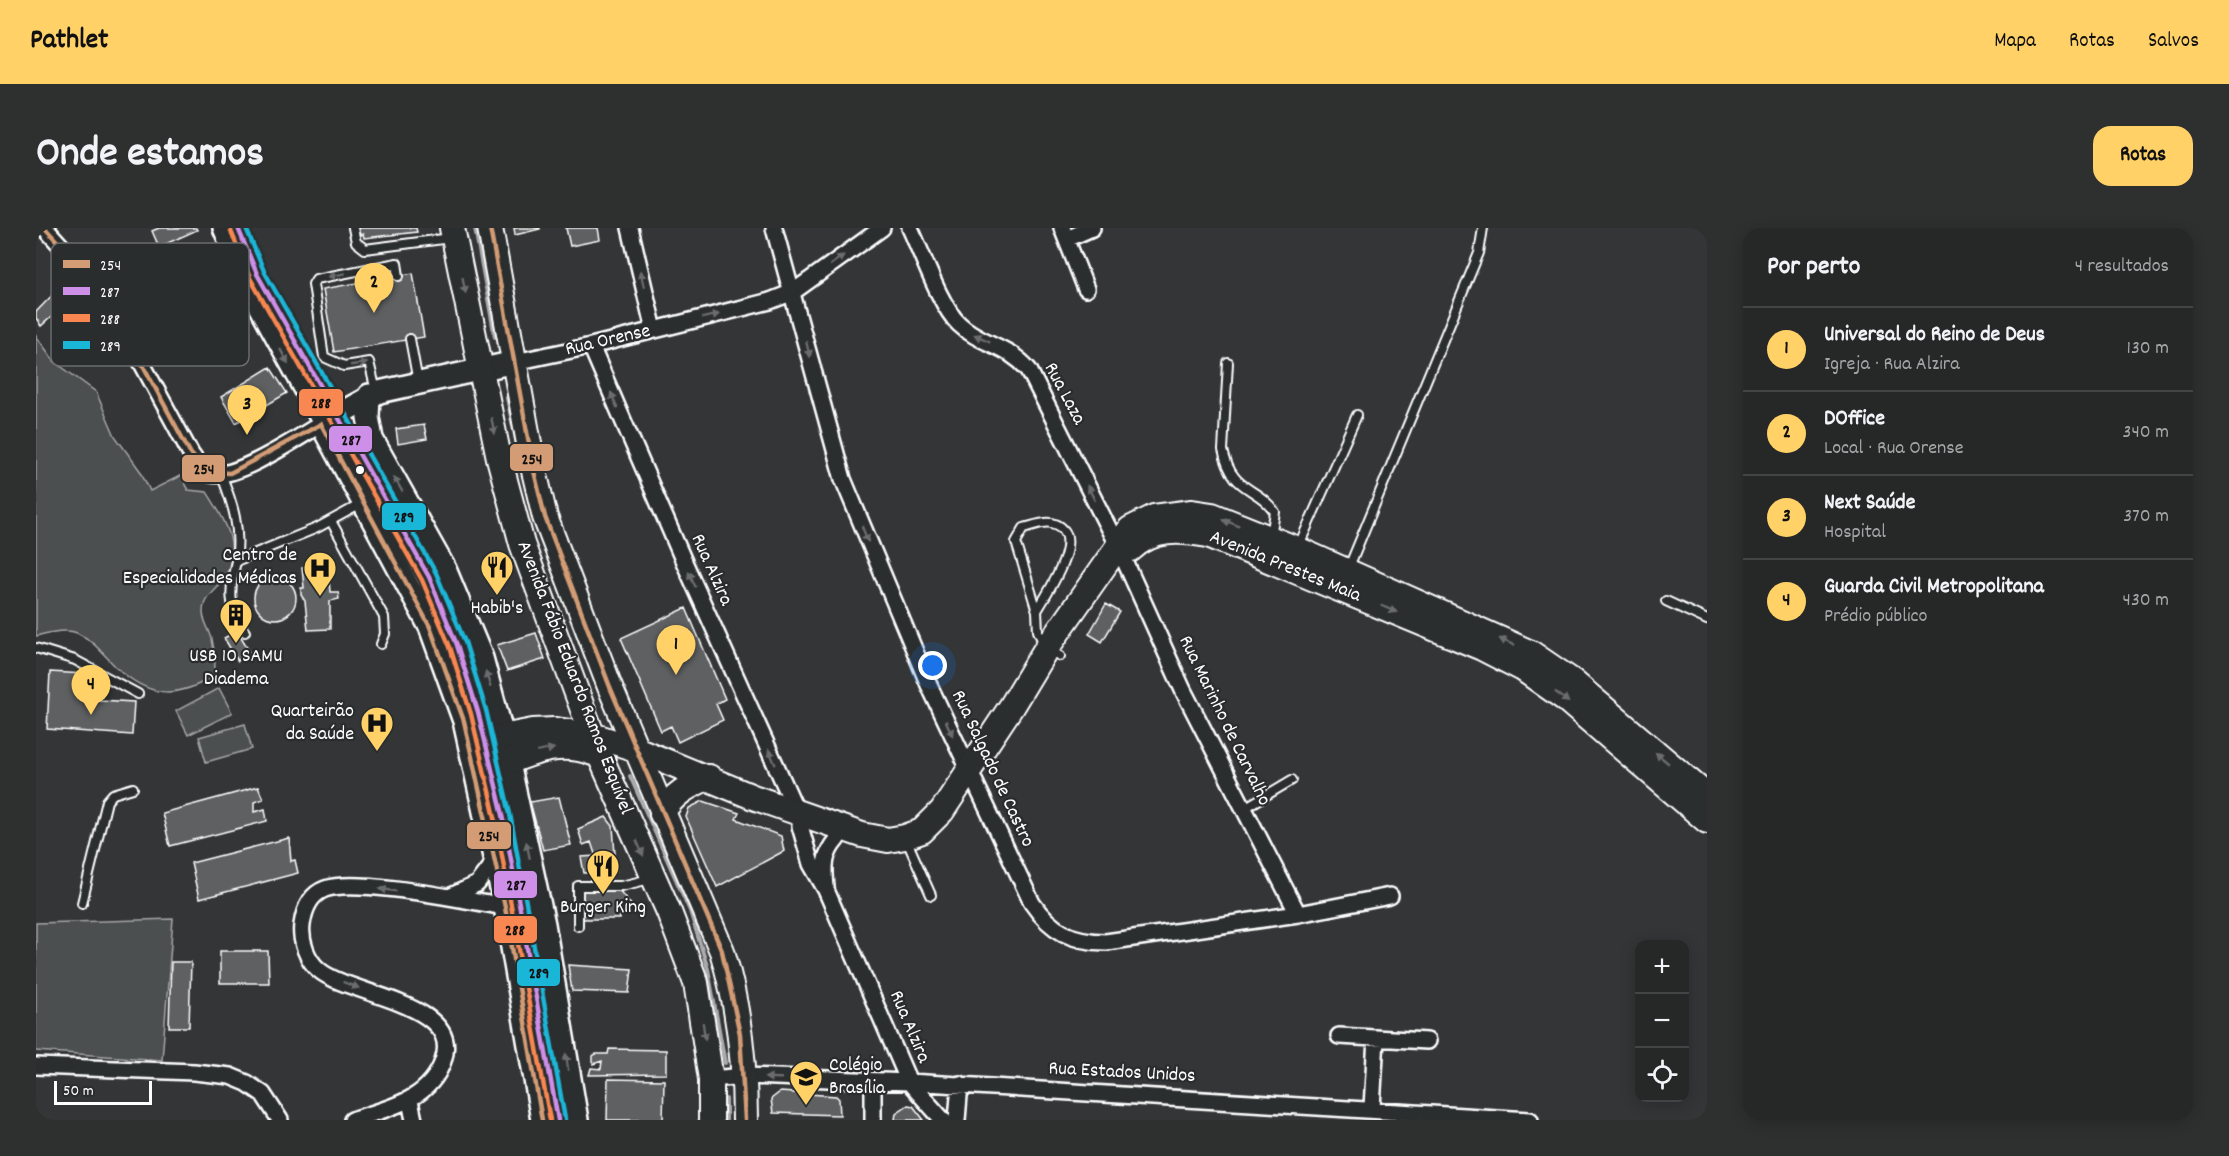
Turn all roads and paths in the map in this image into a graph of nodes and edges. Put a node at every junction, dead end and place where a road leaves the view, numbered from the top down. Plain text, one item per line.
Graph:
1 (45, 228) edge
2 (221, 228) edge
3 (238, 228) edge
4 (353, 228) edge
5 (490, 228) edge
6 (630, 228) edge
7 (774, 228) edge
8 (882, 228) edge
9 (910, 228) edge
10 (1092, 228) edge
11 (1483, 228) edge
12 (453, 233) edge
13 (1064, 234) edge
14 (59, 243) edge
15 (227, 243) edge
16 (244, 243) edge
17 (249, 255) edge
18 (399, 276) dead end
19 (1086, 289) dead end
20 (249, 291) edge
21 (793, 292) junction
22 (654, 330) junction
23 (410, 339) dead end
24 (591, 346) junction
25 (515, 362) junction
26 (1228, 363) dead end
27 (143, 366) edge
28 (480, 369) junction
29 (418, 383) junction
30 (373, 394) junction
31 (1357, 415) dead end
32 (328, 419) junction
33 (221, 474) junction
34 (364, 502) junction
35 (331, 521) junction
36 (1270, 538) junction
37 (1297, 549) junction
38 (1120, 551) junction
39 (236, 561) junction
40 (1347, 571) junction
41 (1666, 601) dead end
42 (1037, 611) junction
43 (1707, 620) edge
44 (245, 632) dead end
45 (381, 644) dead end
46 (36, 648) edge
47 (1053, 652) junction
48 (138, 694) dead end
49 (487, 739) junction
50 (636, 749) junction
51 (600, 755) junction
52 (509, 762) junction
53 (709, 777) junction
54 (973, 777) junction
55 (1292, 780) dead end
56 (133, 788) dead end
57 (1707, 796) edge
58 (1244, 809) junction
59 (663, 814) junction
60 (804, 818) junction
61 (1707, 821) edge
62 (837, 839) junction
63 (908, 843) junction
64 (496, 859) junction
65 (654, 878) junction
66 (826, 890) junction
67 (931, 895) dead end
68 (1390, 896) dead end
69 (446, 898) junction
70 (82, 903) dead end
71 (514, 908) junction
72 (1298, 914) junction
73 (578, 926) dead end
74 (553, 975) junction
75 (1339, 1036) dead end
76 (1376, 1038) junction
77 (1427, 1041) dead end
78 (36, 1066) edge
79 (745, 1076) junction
80 (711, 1079) junction
81 (873, 1082) junction
82 (909, 1082) junction
83 (960, 1084) junction
84 (410, 1101) junction
85 (1372, 1108) junction
86 (280, 1120) edge
87 (352, 1120) edge
88 (414, 1120) edge
89 (542, 1120) edge
90 (558, 1120) edge
91 (577, 1120) edge
92 (711, 1120) edge
93 (745, 1120) edge
94 (873, 1120) edge
95 (943, 1120) edge
96 (957, 1120) edge
97 (1530, 1120) edge

1 - 14 street
2 -> 15 street
3 - 16 street
4 - 12 lane
5 - 25 main road, Avenida Fábio Eduardo Ramos Esquível
22 -> 6 street
7 - 21 street, Rua Salgado de Castro
21 -> 8 street, Rua Orense
38 -> 9 street, Rua Laza
10 - 13 street
11 - 40 lane
12 -> 28 main road, Avenida Fábio Eduardo Ramos Esquível
13 - 19 street
17 - 32 street
18 -> 30 lane
20 -> 32 street
22 -> 21 street, Rua Orense
21 -> 54 street, Rua Salgado de Castro
22 - 24 street, Rua Orense
23 - 29 lane
24 - 25 street, Rua Orense
60 -> 24 street, Rua Alzira
25 - 28 main road, Rua Orense
25 - 50 main road, Avenida Fábio Eduardo Ramos Esquível
26 - 36 lane
27 - 33 street
28 - 29 main road, Rua Orense
28 -> 51 main road, Avenida Fábio Eduardo Ramos Esquível
29 - 30 main road, Rua Orense
30 - 32 main road, Rua Orense
49 -> 30 main road
31 - 37 lane
32 - 33 street
32 - 34 main road
32 - 49 lane
33 - 39 lane
34 - 35 lane
34 - 49 main road
35 - 39 lane
35 - 45 lane
36 - 37 main road, Avenida Prestes Maia
36 -> 38 main road, Avenida Prestes Maia
37 - 40 main road, Avenida Prestes Maia
38 - 47 main road, Avenida Prestes Maia
38 - 58 street, Rua Marinho de Carvalho
38 -> 61 main road, Avenida Prestes Maia
39 - 44 lane
57 -> 40 main road, Avenida Prestes Maia
41 - 43 lane
42 - 42 lane
42 - 47 lane
46 - 48 lane
47 - 54 main road, Avenida Prestes Maia
49 - 51 main road, Avenida Prestes Maia
49 - 52 main road
49 - 64 main road
49 - 71 lane
50 - 51 main road, Avenida Prestes Maia
50 - 51 main road
50 - 53 main road, Avenida Prestes Maia
50 - 59 main road, Avenida Fábio Eduardo Ramos Esquível
52 -> 51 main road
51 -> 65 main road, Avenida Fábio Eduardo Ramos Esquível
74 -> 52 main road
53 - 59 main road
53 - 60 main road, Avenida Prestes Maia
54 - 63 main road, Avenida Prestes Maia
54 - 72 street, Rua Salgado de Castro
55 - 58 lane
56 - 70 lane
58 - 72 street, Rua Marinho de Carvalho
59 - 79 main road, Avenida Fábio Eduardo Ramos Esquível
60 - 62 main road, Avenida Prestes Maia
60 - 63 main road, Avenida Prestes Maia
60 - 66 street, Rua Alzira
62 - 63 main road, Avenida Prestes Maia
62 - 66 street, Rua Alzira
63 - 67 lane
64 - 69 street
64 - 71 main road
65 - 73 lane
65 -> 80 main road, Avenida Fábio Eduardo Ramos Esquível
66 - 82 street, Rua Alzira
68 - 72 street, Rua Salgado de Castro
69 - 71 street
69 -> 84 street
71 - 74 main road
71 - 89 main road
71 - 90 lane
91 -> 74 main road
75 - 76 street
76 - 77 street
76 - 85 street
78 - 86 street
79 - 80 street, Rua Estados Unidos
81 -> 79 street, Rua Estados Unidos
79 - 93 main road, Avenida Fábio Eduardo Ramos Esquível
80 - 92 main road, Avenida Fábio Eduardo Ramos Esquível
81 - 82 street, Rua Estados Unidos
81 - 94 street
82 - 83 street, Rua Estados Unidos
82 - 95 street, Rua Alzira
83 - 85 street, Rua Estados Unidos
83 - 96 street
84 - 87 street
84 - 88 street
85 - 97 street, Rua Estados Unidos

